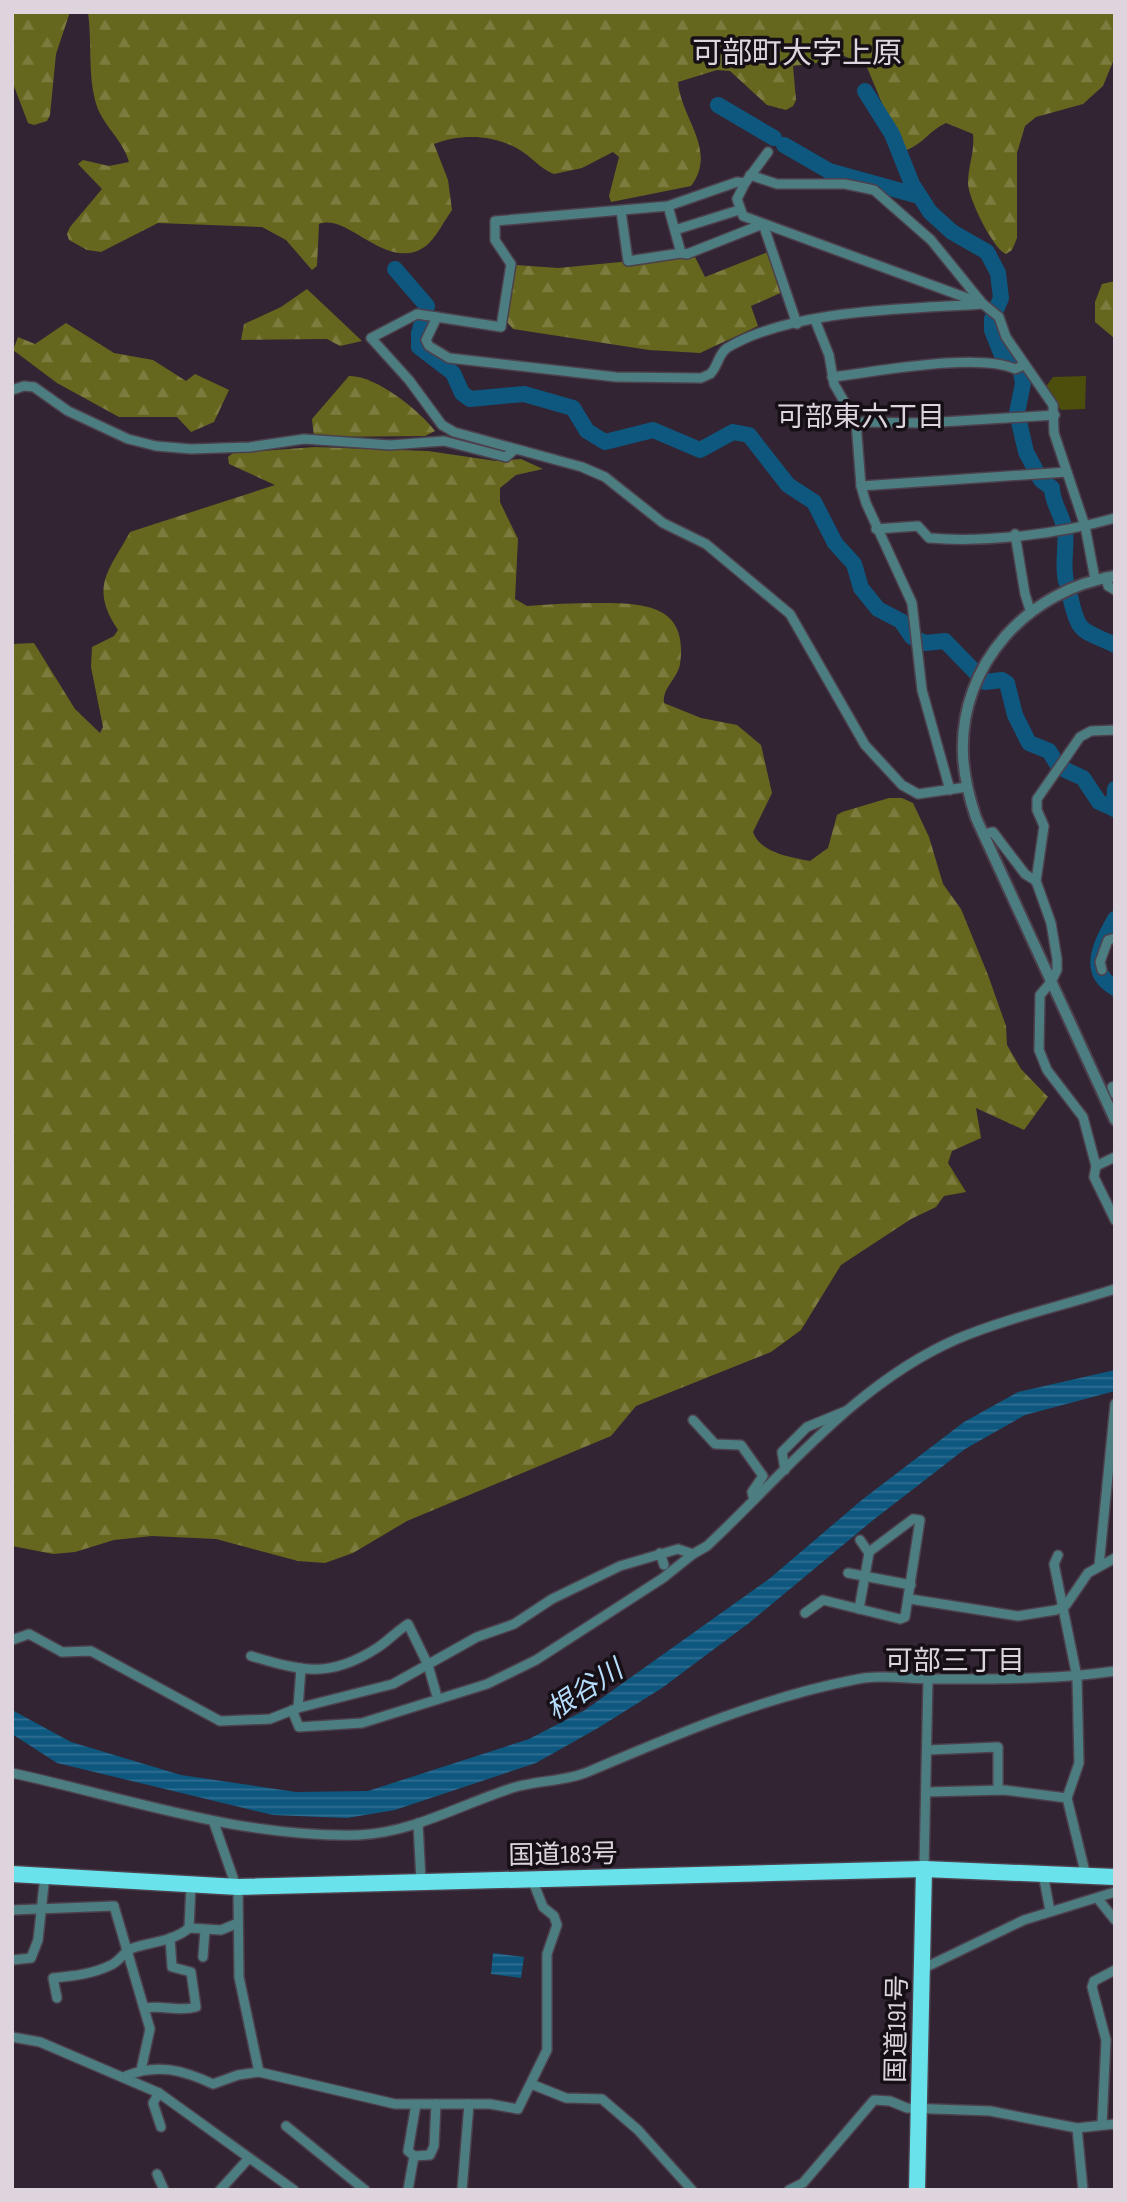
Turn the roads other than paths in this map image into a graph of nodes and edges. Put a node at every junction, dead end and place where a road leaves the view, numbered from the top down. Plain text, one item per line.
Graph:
1 (768, 152) dead end
2 (747, 179) junction
3 (668, 206) junction
4 (740, 210) junction
5 (621, 211) junction
6 (763, 224) junction
7 (675, 230) junction
8 (681, 253) junction
9 (983, 304) junction
10 (430, 315) junction
11 (815, 320) junction
12 (797, 324) junction
13 (1020, 366) junction
14 (832, 377) junction
15 (12, 390) edge
16 (1055, 415) junction
17 (856, 422) junction
18 (513, 450) junction
19 (1067, 472) junction
20 (861, 486) junction
21 (1115, 518) edge
22 (1084, 526) junction
23 (876, 529) junction
24 (1016, 534) junction
25 (1105, 577) edge
26 (1115, 590) edge
27 (1031, 611) junction
28 (1115, 730) edge
29 (967, 788) junction
30 (950, 790) junction
31 (983, 834) junction
32 (1036, 881) junction
33 (1115, 938) edge
34 (1102, 970) dead end
35 (1051, 982) junction
36 (1115, 1086) edge
37 (1115, 1094) edge
38 (1115, 1120) edge
39 (1115, 1157) edge
40 (1096, 1166) junction
41 (1115, 1220) edge
42 (1115, 1289) edge
43 (1115, 1404) edge
44 (846, 1411) junction
45 (693, 1420) dead end
46 (785, 1470) junction
47 (754, 1500) junction
48 (860, 1540) dead end
49 (869, 1552) junction
50 (660, 1553) junction
51 (693, 1554) junction
52 (1058, 1555) dead end
53 (1115, 1558) edge
54 (664, 1565) dead end
55 (1099, 1566) junction
56 (848, 1573) dead end
57 (865, 1577) junction
58 (911, 1585) junction
59 (910, 1599) junction
60 (1062, 1607) junction
61 (859, 1609) junction
62 (805, 1613) dead end
63 (12, 1640) edge
64 (251, 1656) dead end
65 (428, 1665) junction
66 (301, 1668) junction
67 (1115, 1671) edge
68 (1077, 1677) junction
69 (928, 1679) junction
70 (436, 1693) dead end
71 (295, 1709) junction
72 (927, 1751) junction
73 (12, 1773) edge
74 (998, 1790) junction
75 (926, 1792) junction
76 (1067, 1798) junction
77 (214, 1823) junction
78 (418, 1823) junction
79 (924, 1869) junction
80 (12, 1874) edge
81 (1043, 1874) junction
82 (45, 1875) junction
83 (1086, 1876) junction
84 (1115, 1877) edge
85 (532, 1879) junction
86 (421, 1881) junction
87 (191, 1885) junction
88 (237, 1887) junction
89 (1115, 1892) edge
90 (1098, 1899) junction
91 (41, 1909) junction
92 (12, 1910) edge
93 (1050, 1911) junction
94 (1115, 1920) edge
95 (238, 1923) junction
96 (189, 1928) junction
97 (205, 1930) junction
98 (170, 1938) junction
99 (128, 1950) junction
100 (203, 1957) dead end
101 (12, 1961) edge
102 (922, 1969) junction
103 (1115, 1969) edge
104 (57, 1998) dead end
105 (145, 2008) junction
106 (12, 2037) edge
107 (141, 2070) junction
108 (259, 2072) junction
109 (126, 2076) junction
110 (531, 2084) junction
111 (159, 2093) junction
112 (416, 2104) junction
113 (436, 2104) junction
114 (469, 2104) junction
115 (918, 2108) junction
116 (1115, 2124) edge
117 (286, 2126) dead end
118 (1102, 2126) junction
119 (161, 2127) dead end
120 (1077, 2128) junction
121 (414, 2155) junction
122 (249, 2158) junction
123 (157, 2175) dead end
124 (164, 2190) edge
125 (220, 2190) edge
126 (294, 2190) edge
127 (365, 2190) edge
128 (408, 2190) edge
129 (462, 2190) edge
130 (692, 2190) edge
131 (789, 2190) edge
132 (917, 2190) edge
133 (1083, 2190) edge

1 - 2 street
2 - 3 street
2 - 4 street
2 - 9 street
3 - 5 street
3 - 7 street
4 - 6 street
4 - 7 street
5 - 8 street
5 - 10 street
6 - 8 street
6 - 9 street
6 - 12 street
7 - 8 street
9 - 11 street
9 - 13 street
10 - 12 street
10 - 18 street
11 - 12 street
11 - 14 street
13 - 14 street
13 - 16 street
14 - 17 street
15 - 18 street
16 - 17 street
16 - 19 street
17 - 20 street
18 - 30 street
19 - 20 street
19 - 22 street
20 - 23 street
21 - 22 street
22 - 24 street
22 - 25 street
23 - 24 street
23 - 30 street
24 - 27 street
25 - 26 street
25 - 27 street
27 - 29 street
28 - 32 street
29 - 30 street
29 - 31 street
31 - 32 street
31 - 35 street
32 - 35 street
33 - 34 street
35 - 38 street
35 - 40 street
36 - 37 street
39 - 40 street
40 - 41 street
42 - 44 street
43 - 55 street
44 - 46 street
44 - 46 street
45 - 47 street
46 - 47 street
47 - 51 street
48 - 49 street
49 - 57 street
49 - 58 street
50 - 51 street
50 - 54 street
50 - 65 street
51 - 71 street
52 - 60 street
53 - 55 street
55 - 60 street
56 - 57 street
57 - 58 street
57 - 61 street
58 - 59 street
59 - 60 street
59 - 61 street
60 - 68 street
61 - 62 street
63 - 71 street
64 - 66 street
65 - 66 street
65 - 70 street
65 - 71 street
66 - 71 street
67 - 68 street
68 - 69 street
68 - 76 street
69 - 72 street
69 - 78 street
72 - 74 street
72 - 75 street
73 - 77 street
74 - 75 street
74 - 76 street
75 - 79 street
76 - 83 street
77 - 78 street
77 - 88 street
78 - 86 street
79 - 81 highway, 国道183号
79 - 85 highway, 国道183号
79 - 102 highway, 国道191号
80 - 82 highway, 国道183号
81 - 83 highway, 国道183号
81 - 93 street
82 - 87 highway, 国道183号
82 - 91 street
83 - 84 highway, 国道183号
85 - 86 highway, 国道183号
85 - 110 street
86 - 88 highway, 国道183号
87 - 88 highway, 国道183号
87 - 96 street
88 - 95 street
89 - 90 street
90 - 93 street
90 - 94 street
91 - 92 street
91 - 99 street
91 - 101 street
93 - 102 street
95 - 97 street
95 - 108 street
96 - 97 street
96 - 98 street
97 - 100 street
98 - 99 street
98 - 105 street
99 - 104 street
99 - 105 street
102 - 115 highway, 国道191号
103 - 118 street
105 - 107 street
106 - 109 street
107 - 108 street
107 - 109 street
108 - 112 street
109 - 111 street
110 - 114 street
110 - 130 street
111 - 119 street
111 - 122 street
112 - 113 street
112 - 121 street
113 - 114 street
113 - 121 street
114 - 129 street
115 - 120 street
115 - 131 street
115 - 132 highway, 国道191号
116 - 118 street
117 - 127 street
118 - 120 street
120 - 133 street
121 - 128 street
122 - 125 street
122 - 126 street
123 - 124 street

